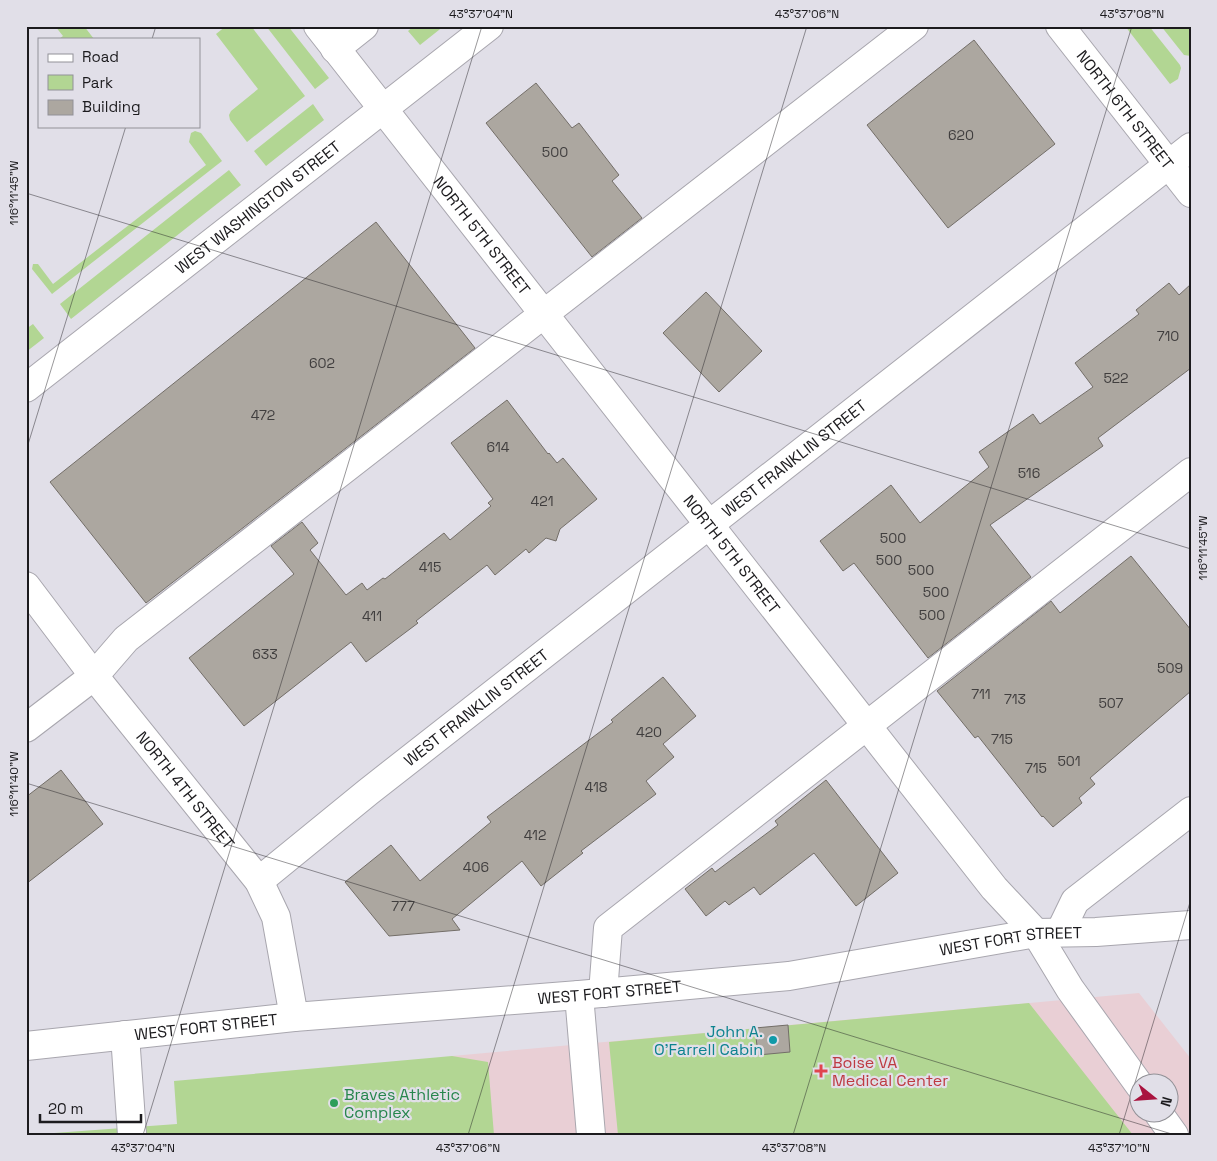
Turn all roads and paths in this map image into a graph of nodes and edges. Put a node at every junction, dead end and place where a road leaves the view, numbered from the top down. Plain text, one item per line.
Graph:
1 (318, 26) edge
2 (364, 26) edge
3 (489, 26) edge
4 (914, 26) edge
5 (1060, 26) edge
6 (335, 49) junction
7 (383, 109) junction
8 (1191, 148) edge
9 (1168, 165) junction
10 (1191, 193) edge
11 (544, 314) junction
12 (26, 388) edge
13 (1191, 472) edge
14 (709, 524) junction
15 (26, 586) edge
16 (94, 676) junction
17 (867, 726) junction
18 (26, 728) edge
19 (1191, 810) edge
20 (259, 881) junction
21 (1191, 926) edge
22 (1048, 933) junction
23 (591, 994) junction
24 (294, 1017) junction
25 (124, 1035) junction
26 (26, 1046) edge
27 (1131, 1074) edge
28 (1166, 1124) edge
29 (132, 1135) edge
30 (591, 1135) edge
31 (1174, 1135) edge

1 - 6 street, NORTH 5TH STREET
2 - 6 street
3 - 7 street, WEST WASHINGTON STREET
4 - 11 street
5 - 9 street, NORTH 6TH STREET
6 - 7 street, NORTH 5TH STREET
7 - 11 street, NORTH 5TH STREET
7 - 12 street, WEST WASHINGTON STREET
8 - 9 street, WEST FRANKLIN STREET
9 - 10 street, NORTH 6TH STREET
9 - 14 street, WEST FRANKLIN STREET
11 - 14 street, NORTH 5TH STREET
11 - 16 street
13 - 17 street
14 - 17 street, NORTH 5TH STREET
14 - 20 street, WEST FRANKLIN STREET
15 - 16 street, NORTH 4TH STREET
16 - 18 street
16 - 20 street, NORTH 4TH STREET
17 - 22 street, NORTH 5TH STREET
17 - 23 street
19 - 22 street
20 - 24 street, NORTH 4TH STREET
21 - 22 street, WEST FORT STREET
22 - 23 street, WEST FORT STREET
22 - 27 street, NORTH 5TH STREET
23 - 24 street, WEST FORT STREET
23 - 30 street
24 - 25 street, WEST FORT STREET
25 - 26 street, WEST FORT STREET
25 - 29 street
28 - 31 street

